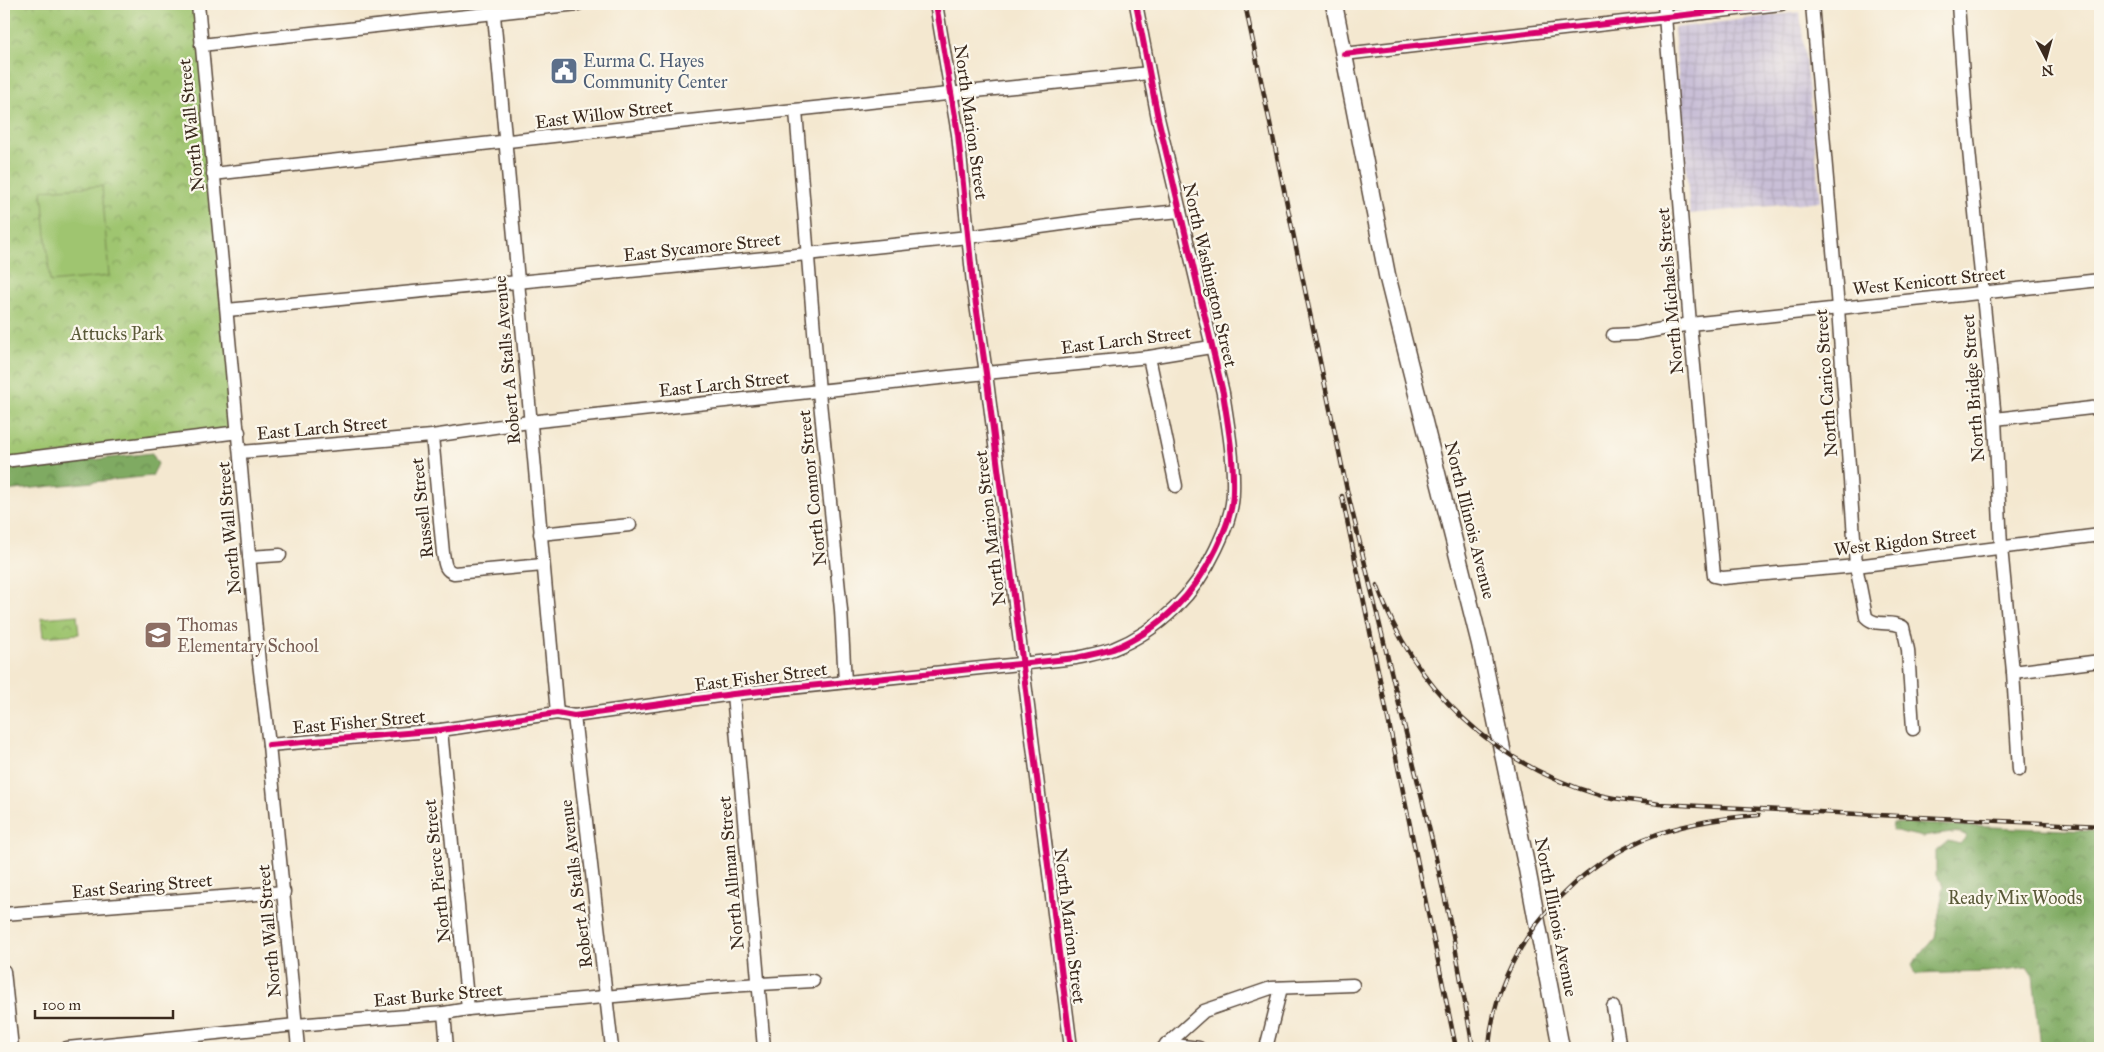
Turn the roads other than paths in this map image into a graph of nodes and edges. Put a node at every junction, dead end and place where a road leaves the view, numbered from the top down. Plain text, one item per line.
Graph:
1 (198, 4) edge
2 (578, 4) edge
3 (936, 4) edge
4 (1136, 4) edge
5 (1334, 4) edge
6 (1781, 4) edge
7 (1812, 4) edge
8 (1958, 4) edge
9 (494, 8) edge
10 (1664, 10) edge
11 (201, 45) junction
12 (1344, 54) junction
13 (1149, 73) junction
14 (952, 93) junction
15 (796, 110) junction
16 (507, 142) junction
17 (213, 174) junction
18 (1180, 211) junction
19 (968, 237) junction
20 (807, 254) junction
21 (2100, 280) edge
22 (518, 283) junction
23 (1983, 292) junction
24 (1838, 308) junction
25 (227, 310) junction
26 (1690, 324) junction
27 (1613, 335) dead end
28 (1211, 347) junction
29 (1149, 357) junction
30 (986, 373) junction
31 (819, 392) junction
32 (2100, 407) edge
33 (1995, 419) junction
34 (529, 422) junction
35 (238, 432) junction
36 (432, 436) junction
37 (240, 452) junction
38 (4, 462) edge
39 (1176, 486) dead end
40 (630, 525) dead end
41 (540, 534) junction
42 (2100, 535) edge
43 (2001, 548) junction
44 (1214, 552) joint
45 (280, 554) dead end
46 (249, 557) junction
47 (543, 565) junction
48 (1856, 566) junction
49 (1714, 576) joint
50 (2100, 661) edge
51 (1022, 664) junction
52 (2013, 672) junction
53 (844, 682) junction
54 (733, 694) junction
55 (556, 713) junction
56 (574, 716) junction
57 (1913, 729) dead end
58 (441, 730) junction
59 (269, 745) junction
60 (2019, 770) dead end
61 (284, 892) junction
62 (4, 914) edge
63 (4, 971) edge
64 (813, 982) dead end
65 (759, 985) junction
66 (1353, 985) dead end
67 (1281, 988) junction
68 (607, 998) junction
69 (1613, 1007) dead end
70 (468, 1009) junction
71 (444, 1013) junction
72 (296, 1024) junction
73 (1164, 1046) edge
74 (12, 1048) edge
75 (67, 1048) edge
76 (298, 1048) edge
77 (447, 1048) edge
78 (612, 1048) edge
79 (764, 1048) edge
80 (1071, 1048) edge
81 (1198, 1048) edge
82 (1266, 1048) edge
83 (1561, 1048) edge
84 (1620, 1048) edge

1 - 11 street, North Wall Street
2 - 9 street
3 - 14 street, North Marion Street
4 - 13 street, North Washington Street
5 - 12 main road, North Illinois Avenue
6 - 10 street
7 - 24 street, North Carico Street
8 - 23 street, North Bridge Street
9 - 11 street
9 - 16 street, Robert A Stalls Avenue
10 - 12 street
10 - 26 street, North Michaels Street
11 - 17 street, North Wall Street
12 - 83 main road, North Illinois Avenue
13 - 14 street, East Willow Street
13 - 18 street, North Washington Street
14 - 15 street, East Willow Street
14 - 19 street, North Marion Street
15 - 16 street, East Willow Street
15 - 20 street, North Connor Street
16 - 17 street, East Willow Street
16 - 22 street, Robert A Stalls Avenue
17 - 25 street, North Wall Street
18 - 19 street, East Sycamore Street
18 - 28 street, North Washington Street
19 - 20 street, East Sycamore Street
19 - 30 street, North Marion Street
20 - 22 street, East Sycamore Street
20 - 31 street, North Connor Street
21 - 23 street, West Kenicott Street
22 - 25 street, East Sycamore Street
22 - 34 street, Robert A Stalls Avenue
23 - 24 street, West Kenicott Street
23 - 33 street, North Bridge Street
24 - 26 street, West Kenicott Street
24 - 48 street, North Carico Street
25 - 35 street, North Wall Street
26 - 27 street, West Kenicott Street
26 - 49 street, North Michaels Street
28 - 29 street, East Larch Street
28 - 44 street, North Washington Street
29 - 30 street, East Larch Street
29 - 39 street
30 - 31 street, East Larch Street
30 - 51 street, North Marion Street
31 - 34 street, East Larch Street
31 - 53 street, North Connor Street
32 - 33 street
33 - 43 street, North Bridge Street
34 - 36 street, East Larch Street
34 - 41 street, Robert A Stalls Avenue
35 - 37 street, North Wall Street
35 - 38 street, East Larch Street
36 - 37 street, East Larch Street
36 - 47 street, Russell Street
37 - 46 street, North Wall Street
40 - 41 street
41 - 47 street, Robert A Stalls Avenue
42 - 43 street, West Rigdon Street
43 - 48 street, West Rigdon Street
43 - 52 street, North Bridge Street
44 - 51 street, East Fisher Street
45 - 46 street
46 - 59 street, North Wall Street
47 - 55 street, Robert A Stalls Avenue
48 - 49 street, West Rigdon Street
48 - 57 street, North Carico Street
50 - 52 street
51 - 53 street, East Fisher Street
51 - 80 street, North Marion Street
52 - 60 street, North Bridge Street
53 - 54 street, East Fisher Street
54 - 56 street, East Fisher Street
54 - 65 street, North Allman Street
55 - 56 street, East Fisher Street
55 - 58 street, East Fisher Street
56 - 68 street, Robert A Stalls Avenue
58 - 59 street, East Fisher Street
58 - 70 street, North Pierce Street
59 - 61 street, North Wall Street
61 - 62 street, East Searing Street
61 - 72 street, North Wall Street
63 - 74 street
64 - 65 street, East Burke Street
65 - 68 street, East Burke Street
65 - 79 street, North Allman Street
66 - 67 street
67 - 73 street
67 - 82 street
68 - 70 street, East Burke Street
68 - 78 street, Robert A Stalls Avenue
69 - 84 street
70 - 71 street, East Burke Street
71 - 72 street, East Burke Street
71 - 77 street
72 - 75 street, East Burke Street
72 - 76 street, North Wall Street
73 - 81 street

